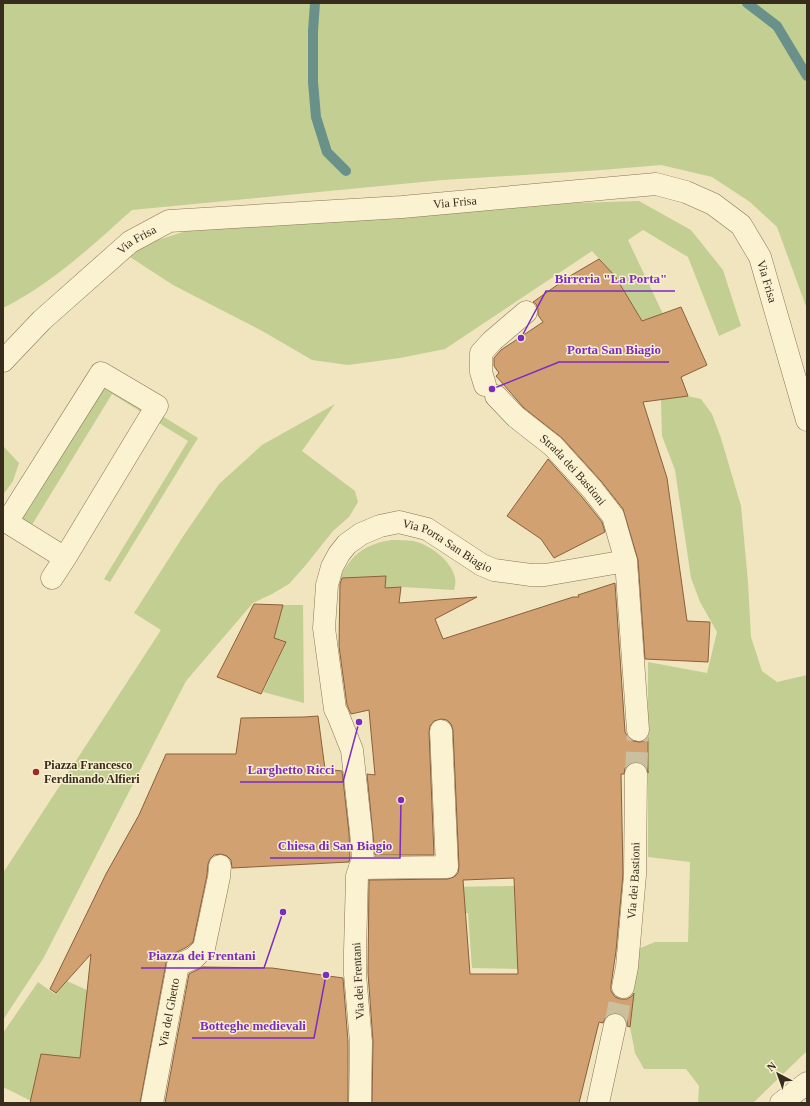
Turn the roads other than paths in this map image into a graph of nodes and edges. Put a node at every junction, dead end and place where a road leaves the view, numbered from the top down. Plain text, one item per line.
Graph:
1 (526, 312) dead end
2 (3, 361) edge
3 (807, 420) edge
4 (65, 558) junction
5 (626, 561) junction
6 (52, 578) dead end
7 (638, 730) tunnel mouth
8 (441, 731) dead end
9 (636, 774) tunnel mouth
10 (361, 864) junction
11 (220, 866) dead end
12 (623, 987) tunnel mouth
13 (615, 1025) tunnel mouth
14 (807, 1083) edge
15 (152, 1103) edge
16 (360, 1103) edge
17 (598, 1103) edge
18 (781, 1103) edge

1 - 5 street, Strada dei Bastioni
2 - 3 street, Via Frisa
4 - 4 street
4 - 6 street
5 - 7 street
5 - 10 street, Via Porta San Biagio
8 - 10 street
9 - 12 street, Via dei Bastioni
10 - 16 street, Via dei Frentani
11 - 15 street, Via del Ghetto
13 - 17 street
14 - 18 street

